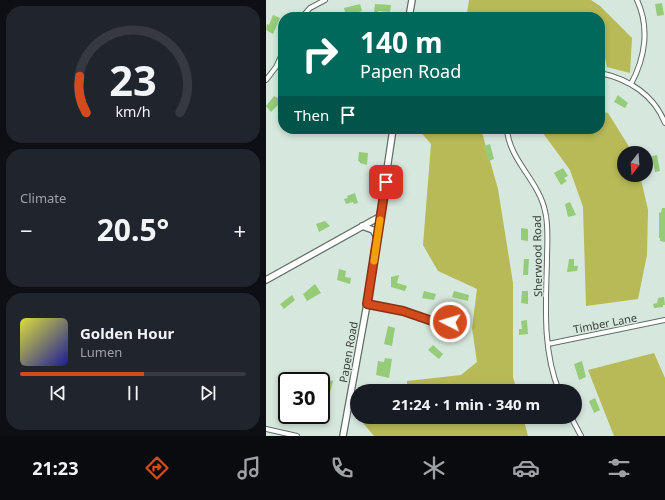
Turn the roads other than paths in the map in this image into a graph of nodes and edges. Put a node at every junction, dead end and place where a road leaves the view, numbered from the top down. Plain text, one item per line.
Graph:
1 (325, 0) edge
2 (412, 0) edge
3 (637, 0) edge
4 (306, 12) edge
5 (411, 12) edge
6 (278, 63) edge
7 (605, 74) edge
8 (266, 80) edge
9 (631, 84) junction
10 (665, 123) edge
11 (392, 134) edge
12 (508, 134) edge
13 (381, 216) junction
14 (362, 226) junction
15 (378, 237) junction
16 (267, 279) edge
17 (367, 304) junction
18 (665, 320) edge
19 (450, 322) dead end
20 (548, 344) junction
21 (557, 384) edge
22 (575, 424) edge
23 (266, 429) edge
24 (297, 436) edge
25 (343, 436) edge
26 (581, 436) edge

1 - 4 street
2 - 5 street
3 - 9 street
6 - 8 street
7 - 9 street
9 - 10 street
11 - 13 street, Papen Road
12 - 20 street, Sherwood Road
13 - 14 street
13 - 15 street, Papen Road
14 - 15 street
14 - 16 street
15 - 17 street, Papen Road
17 - 19 street
17 - 25 street, Papen Road
18 - 20 street, Timber Lane
20 - 21 street, Sherwood Road
22 - 26 street
23 - 24 street

